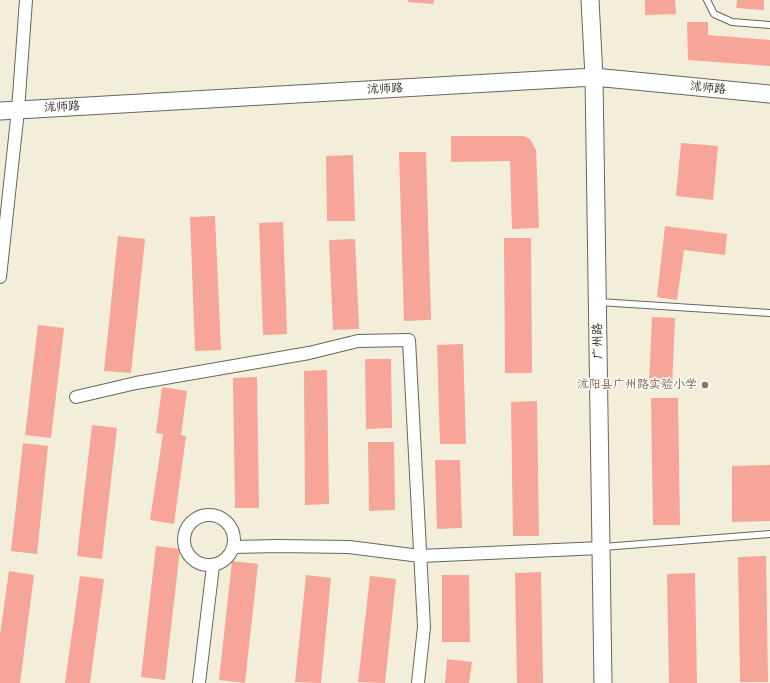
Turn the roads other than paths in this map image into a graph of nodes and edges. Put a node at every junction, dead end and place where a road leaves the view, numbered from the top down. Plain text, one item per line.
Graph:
1 (26, 0) edge
2 (590, 0) edge
3 (707, 0) edge
4 (770, 24) edge
5 (594, 77) junction
6 (770, 94) edge
7 (18, 110) junction
8 (0, 111) edge
9 (0, 277) edge
10 (598, 302) junction
11 (770, 313) edge
12 (76, 397) dead end
13 (770, 534) edge
14 (234, 547) junction
15 (601, 548) junction
16 (420, 556) junction
17 (213, 566) junction
18 (199, 683) edge
19 (418, 683) edge
20 (603, 683) edge

1 - 7 street
2 - 5 street, 广州路
3 - 4 lane
5 - 6 street, 沭师路
5 - 7 street, 沭师路
5 - 10 street, 广州路
7 - 8 street, 沭师路
7 - 9 street
10 - 11 lane
10 - 15 street, 广州路
12 - 16 street
13 - 15 lane
14 - 16 street
14 - 17 street
14 - 17 street
15 - 16 street
15 - 20 street, 广州路
16 - 19 street
17 - 18 street

